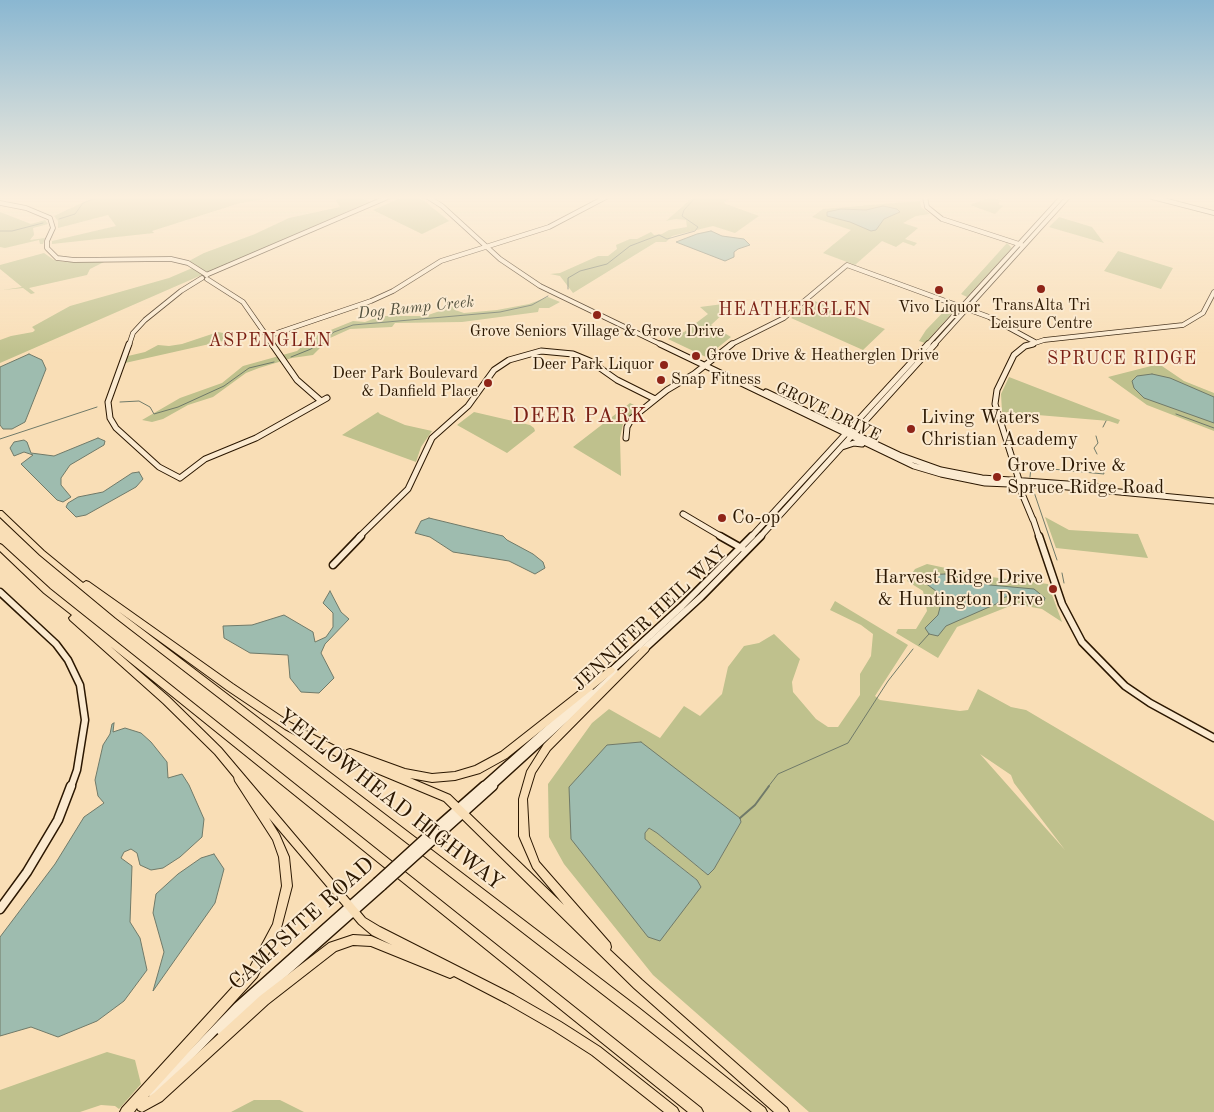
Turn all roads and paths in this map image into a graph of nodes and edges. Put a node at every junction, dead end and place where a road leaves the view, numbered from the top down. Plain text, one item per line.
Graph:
1 (48, 249) edge
2 (269, 249) edge
3 (478, 249) edge
4 (491, 249) edge
5 (1017, 249) edge
6 (207, 278) junction
7 (1214, 292) edge
8 (964, 308) junction
9 (268, 336) junction
10 (1035, 342) junction
11 (705, 365) junction
12 (327, 398) dead end
13 (655, 399) junction
14 (321, 401) junction
15 (858, 420) junction
16 (830, 425) junction
17 (862, 425) junction
18 (850, 434) junction
19 (626, 438) dead end
20 (868, 443) junction
21 (838, 447) junction
22 (1020, 483) junction
23 (1214, 501) edge
24 (0, 513) edge
25 (683, 514) dead end
26 (0, 547) edge
27 (740, 548) junction
28 (747, 552) junction
29 (333, 565) dead end
30 (63, 571) junction
31 (47, 591) junction
32 (0, 592) edge
33 (644, 649) junction
34 (611, 670) junction
35 (1214, 738) edge
36 (313, 740) junction
37 (233, 767) junction
38 (461, 811) junction
39 (0, 909) edge
40 (351, 909) junction
41 (620, 966) junction
42 (484, 986) junction
43 (139, 1109) edge
44 (126, 1112) edge
45 (673, 1112) edge
46 (697, 1112) edge
47 (760, 1112) edge
48 (783, 1112) edge

1 - 6 street
2 - 6 street
3 - 9 street
4 - 11 street, GROVE DRIVE
5 - 8 street, JENNIFER HEIL WAY
6 - 9 street
6 - 14 street
7 - 10 street
8 - 10 street
8 - 11 street
8 - 15 street, JENNIFER HEIL WAY
8 - 17 street, JENNIFER HEIL WAY
9 - 14 street
10 - 22 street
11 - 13 street
11 - 16 street, GROVE DRIVE
12 - 14 street
13 - 19 street
13 - 29 street
15 - 16 street
15 - 18 street, JENNIFER HEIL WAY
16 - 18 street, GROVE DRIVE
16 - 21 street
17 - 18 street, JENNIFER HEIL WAY
17 - 20 street
18 - 20 street, GROVE DRIVE
18 - 21 street, JENNIFER HEIL WAY
20 - 21 street
20 - 22 street, GROVE DRIVE
21 - 27 street, JENNIFER HEIL WAY
21 - 28 street, JENNIFER HEIL WAY
22 - 23 street, GROVE DRIVE
22 - 35 street
24 - 30 highway, YELLOWHEAD HIGHWAY
25 - 27 street
26 - 31 highway
27 - 28 street
27 - 34 street, JENNIFER HEIL WAY
28 - 33 street, JENNIFER HEIL WAY
30 - 36 highway
30 - 47 highway, YELLOWHEAD HIGHWAY
31 - 37 highway
31 - 46 highway
32 - 39 street
33 - 38 street, JENNIFER HEIL WAY
33 - 41 highway
34 - 36 highway
34 - 38 street, JENNIFER HEIL WAY
36 - 38 highway
37 - 40 highway
37 - 44 highway
38 - 40 street, bridge
38 - 41 highway
40 - 42 highway
40 - 43 street, CAMPSITE ROAD
41 - 48 highway
42 - 43 highway
42 - 45 highway

